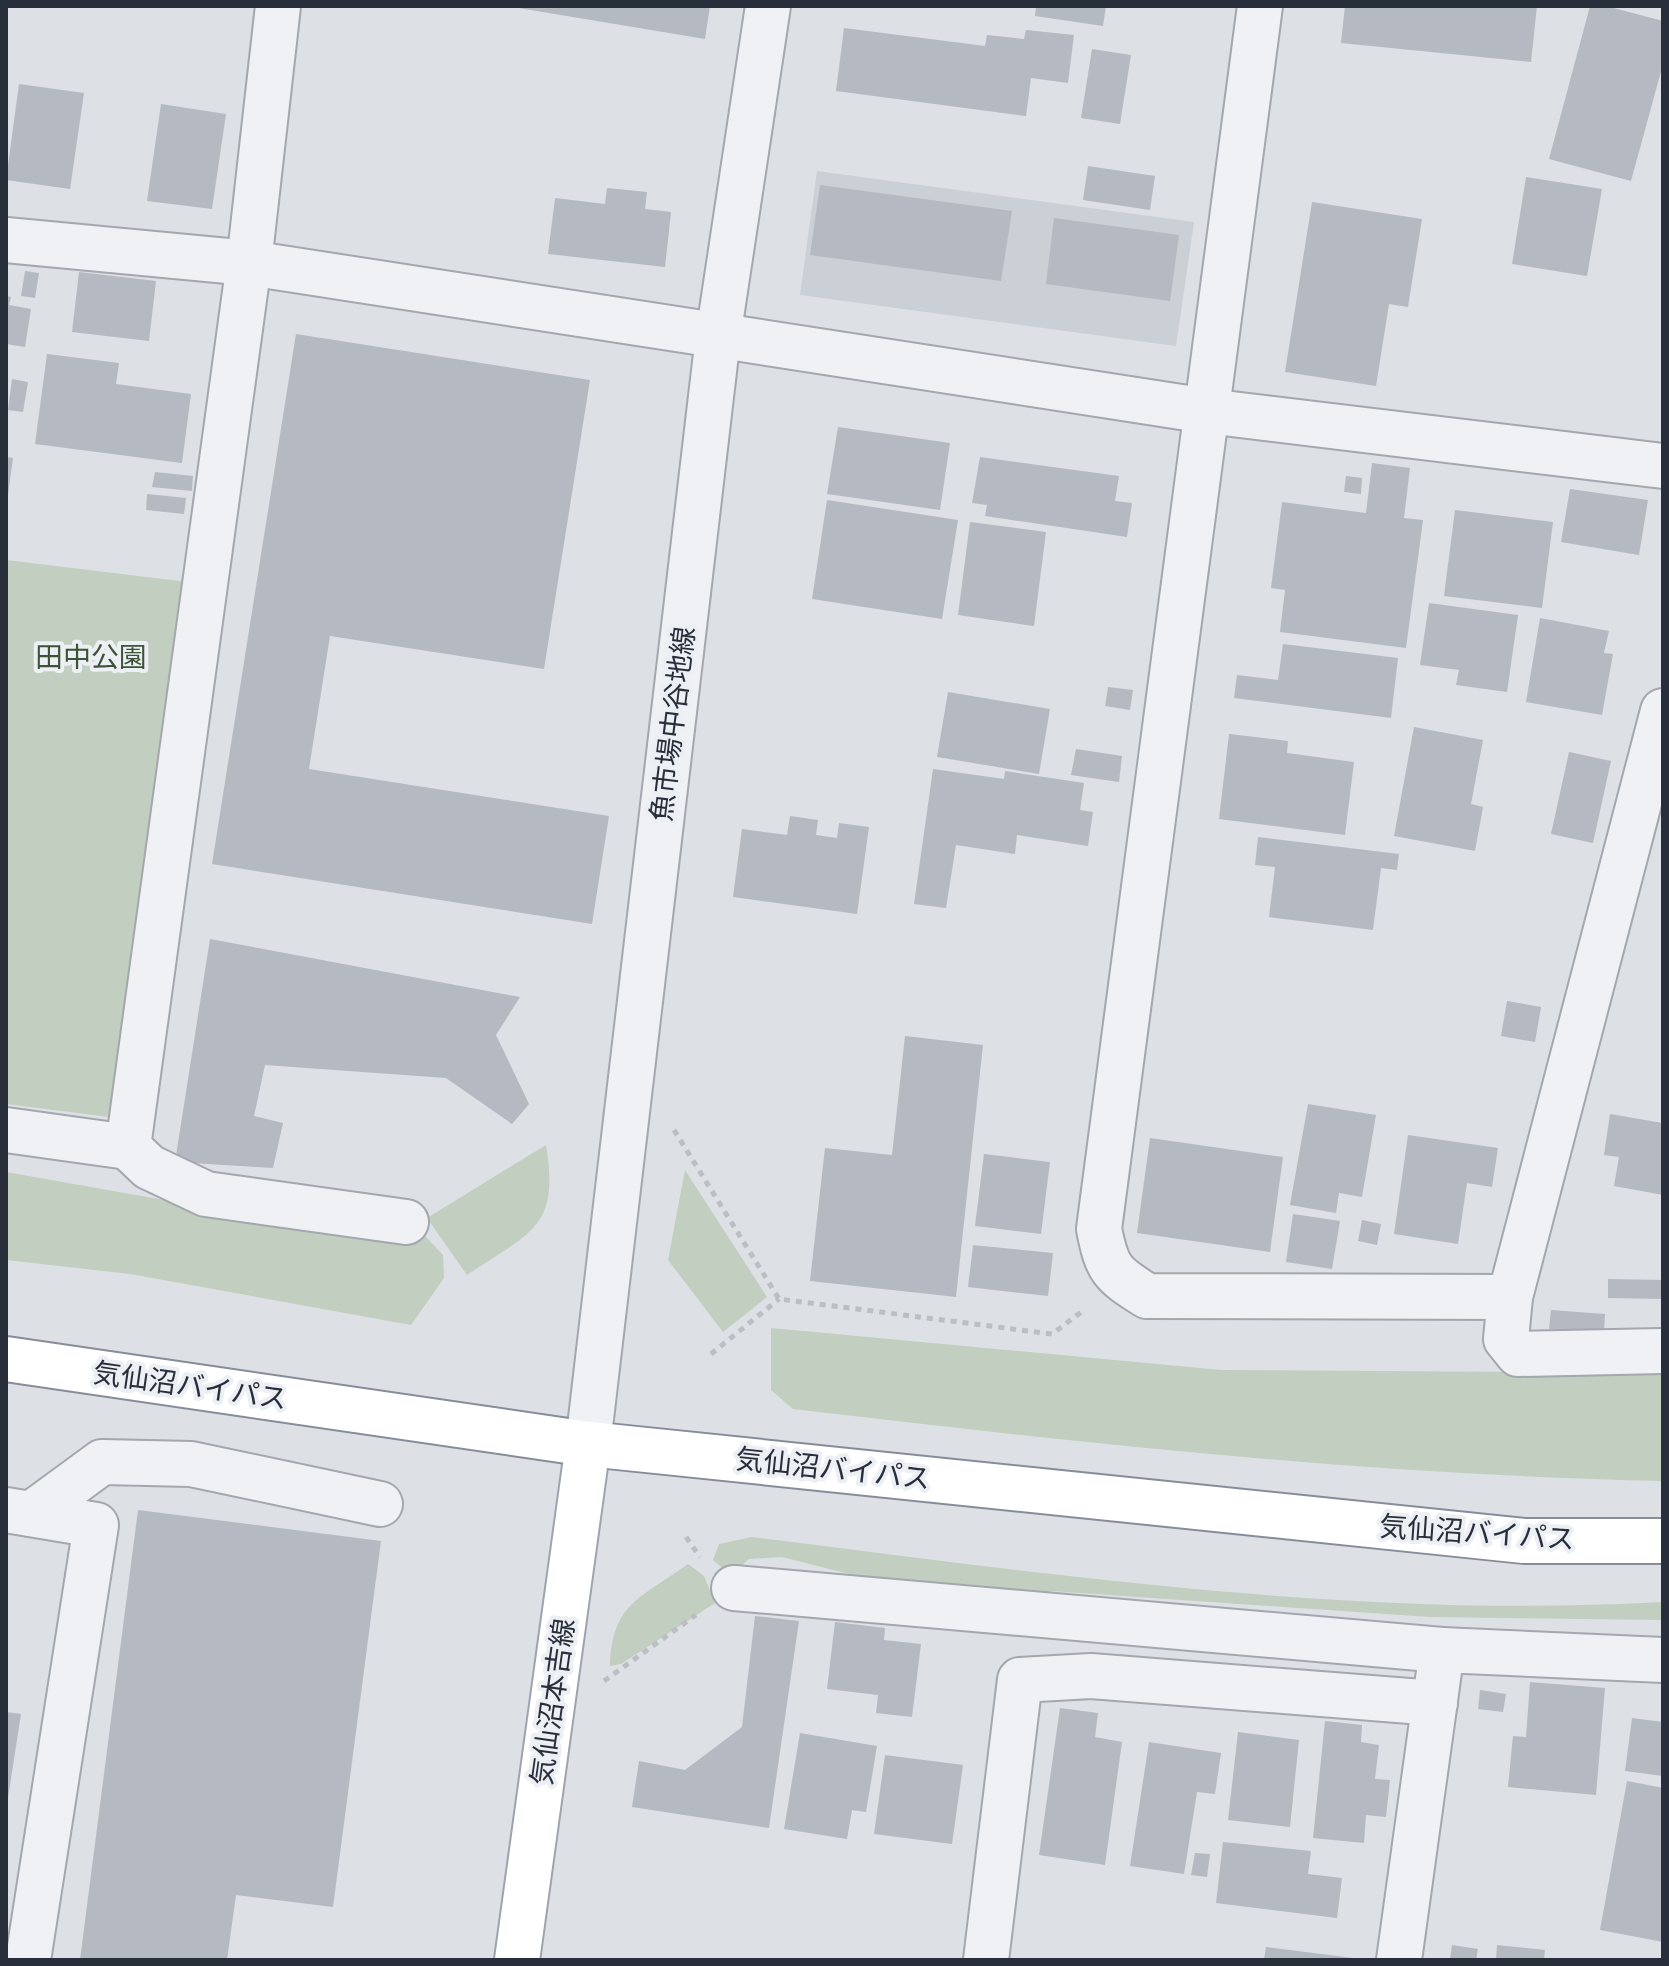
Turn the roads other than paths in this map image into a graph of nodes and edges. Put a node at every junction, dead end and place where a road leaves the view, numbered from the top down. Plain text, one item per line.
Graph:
1 (278, 6) edge
2 (768, 6) edge
3 (1260, 6) edge
4 (6, 240) edge
5 (249, 263) junction
6 (718, 337) junction
7 (1207, 411) junction
8 (1663, 466) edge
9 (1663, 711) edge
10 (6, 1130) edge
11 (128, 1147) junction
12 (406, 1222) dead end
13 (1510, 1297) junction
14 (1663, 1351) edge
15 (6, 1359) edge
16 (588, 1444) junction
17 (380, 1504) dead end
18 (19, 1512) edge
19 (1663, 1541) edge
20 (734, 1588) road end
21 (1442, 1650) junction
22 (1663, 1660) edge
23 (1435, 1703) junction
24 (28, 1960) edge
25 (517, 1960) edge
26 (986, 1960) edge
27 (1399, 1960) edge

1 - 5 street
2 - 6 street, 魚市場中谷地線
3 - 7 street
4 - 5 street
5 - 6 street
5 - 11 street
6 - 7 street
6 - 16 street, 魚市場中谷地線
7 - 8 street
7 - 13 street
9 - 13 street
10 - 11 street
11 - 12 street
13 - 14 street
15 - 16 main road, 気仙沼バイパス
16 - 19 main road, 気仙沼バイパス
16 - 25 main road, 気仙沼本吉線
17 - 18 street
18 - 24 street
20 - 21 street
21 - 22 street
21 - 23 street
23 - 26 street
23 - 27 street

